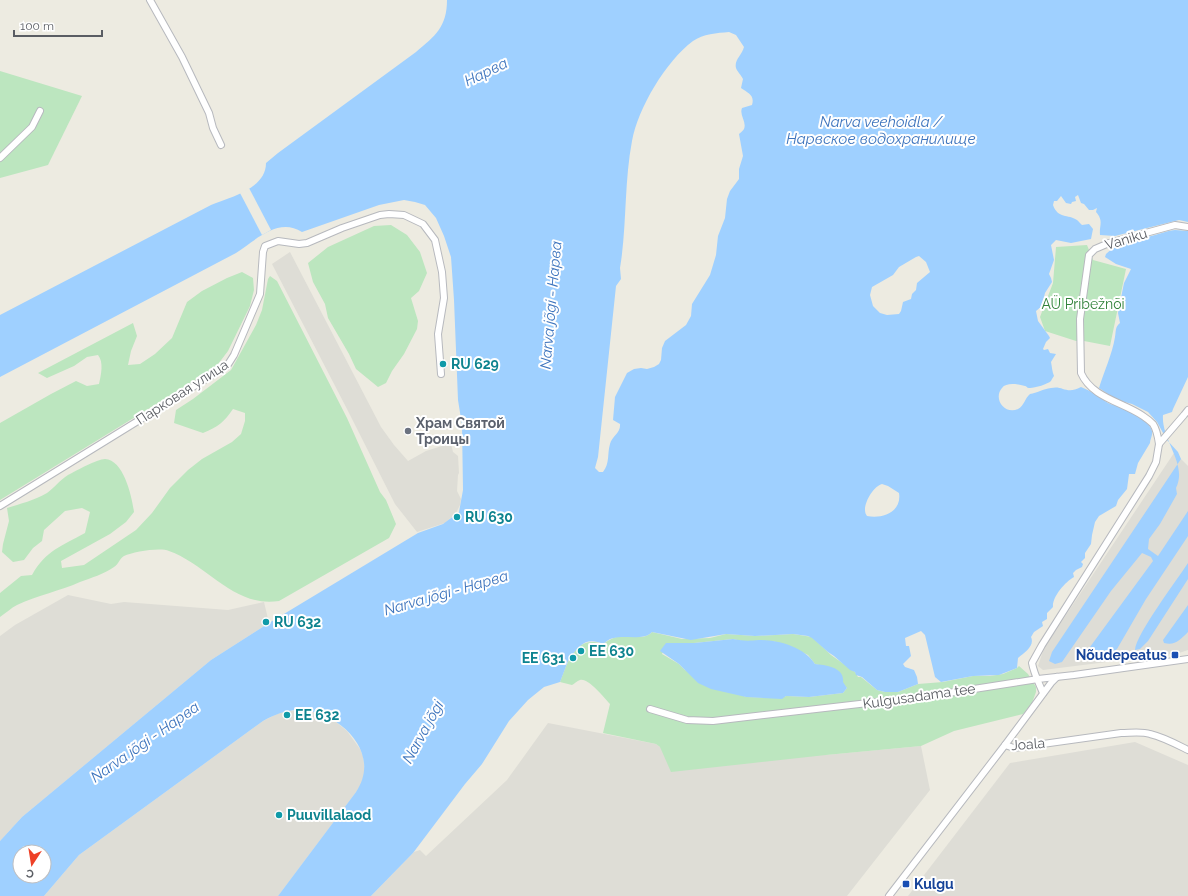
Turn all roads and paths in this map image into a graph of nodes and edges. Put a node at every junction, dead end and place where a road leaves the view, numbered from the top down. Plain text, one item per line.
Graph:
1 (150, 0) edge
2 (40, 111) dead end
3 (221, 145) dead end
4 (0, 158) edge
5 (1188, 227) edge
6 (441, 374) dead end
7 (1188, 410) edge
8 (1161, 442) junction
9 (0, 506) edge
10 (1188, 659) edge
11 (1057, 677) junction
12 (1038, 679) junction
13 (1043, 693) junction
14 (650, 709) dead end
15 (1005, 745) junction
16 (1188, 750) edge
17 (889, 896) edge

1 - 3 street
2 - 4 street
5 - 8 street, Vaniku
6 - 9 street, Парковая улица
7 - 8 street
8 - 12 street
10 - 11 street, Kulgusadama tee
11 - 12 street, Kulgusadama tee
11 - 13 street
12 - 13 street
12 - 14 street, Kulgusadama tee
13 - 15 street
15 - 16 street, Joala
15 - 17 street, Joala

